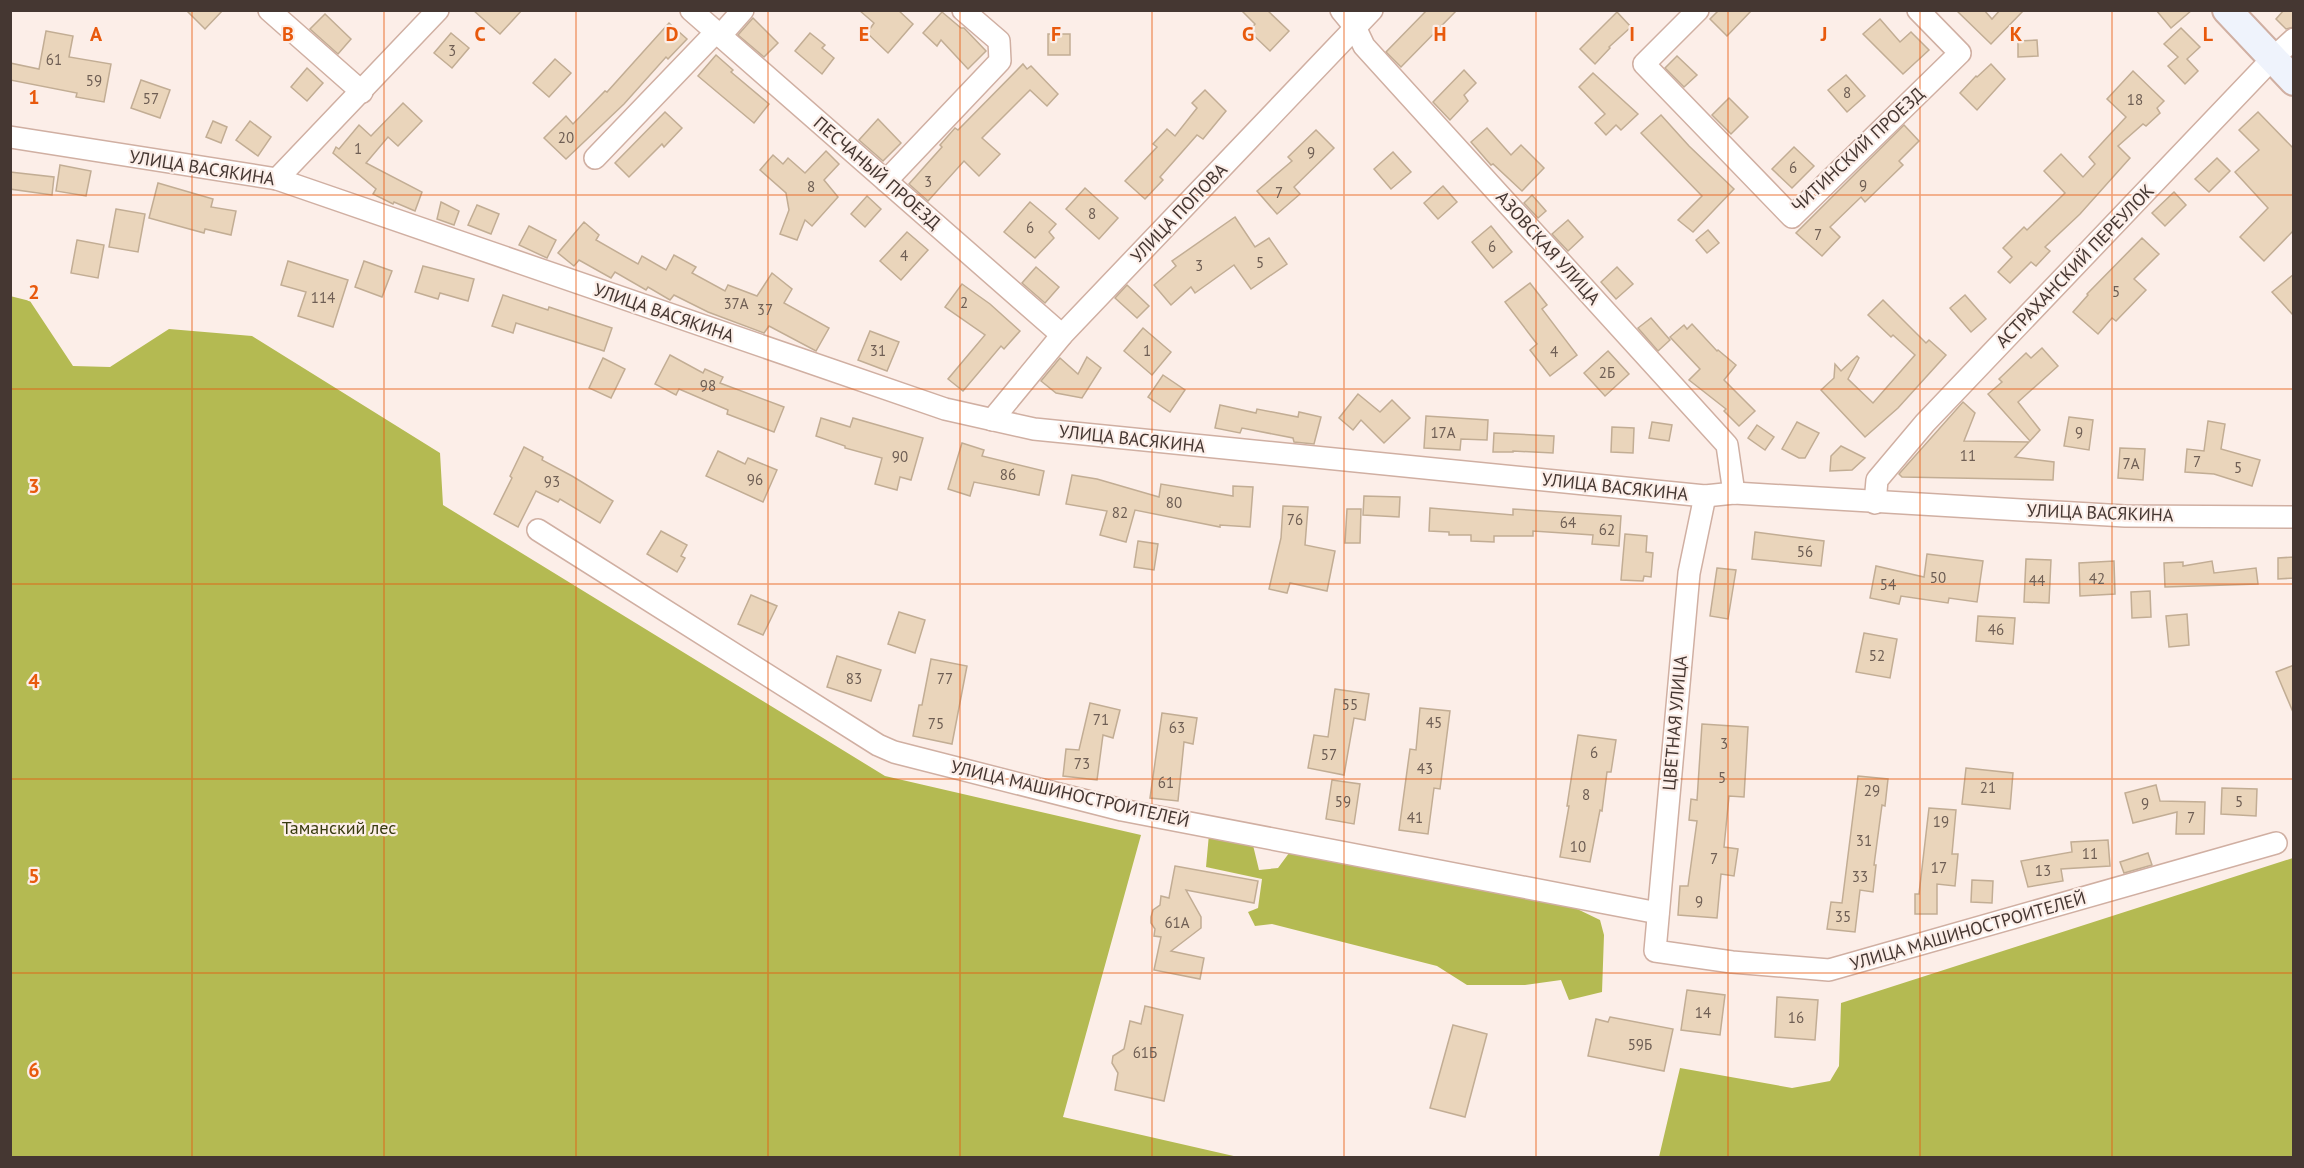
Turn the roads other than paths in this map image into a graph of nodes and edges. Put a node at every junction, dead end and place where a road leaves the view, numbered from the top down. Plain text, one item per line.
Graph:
1 (269, 10) edge
2 (438, 10) edge
3 (691, 10) edge
4 (743, 10) edge
5 (963, 10) edge
6 (1341, 10) edge
7 (1372, 10) edge
8 (1698, 10) edge
9 (1918, 10) edge
10 (2227, 10) edge
11 (1355, 27) junction
12 (718, 34) junction
13 (2294, 39) edge
14 (2272, 59) junction
15 (2294, 81) edge
16 (362, 92) junction
17 (10, 137) edge
18 (594, 158) dead end
19 (277, 179) junction
20 (886, 181) junction
21 (1062, 335) junction
22 (992, 420) junction
23 (1734, 493) junction
24 (1705, 496) junction
25 (1875, 502) junction
26 (2294, 517) edge
27 (538, 530) dead end
28 (2276, 843) dead end
29 (1658, 914) junction
30 (1655, 951) joint

1 - 16 street
2 - 16 street
3 - 12 street, ПЕСЧАНЫЙ ПРОЕЗД
4 - 12 street
5 - 20 street
6 - 11 street, АЗОВСКАЯ УЛИЦА
7 - 11 street, УЛИЦА ПОПОВА
8 - 9 street, ЧИТИНСКИЙ ПРОЕЗД
10 - 14 street
11 - 21 street, УЛИЦА ПОПОВА
11 - 23 street, АЗОВСКАЯ УЛИЦА
12 - 18 street
12 - 20 street, ПЕСЧАНЫЙ ПРОЕЗД
13 - 14 street, АСТРАХАНСКИЙ ПЕРЕУЛОК
14 - 15 street
14 - 25 street, АСТРАХАНСКИЙ ПЕРЕУЛОК
16 - 19 street
17 - 19 street, УЛИЦА ВАСЯКИНА
19 - 22 street, УЛИЦА ВАСЯКИНА
20 - 21 street, ПЕСЧАНЫЙ ПРОЕЗД
21 - 22 street, УЛИЦА ПОПОВА
22 - 24 street, УЛИЦА ВАСЯКИНА
23 - 24 street, УЛИЦА ВАСЯКИНА
23 - 25 street, УЛИЦА ВАСЯКИНА
24 - 29 street, ЦВЕТНАЯ УЛИЦА
25 - 26 street, УЛИЦА ВАСЯКИНА
27 - 29 street, УЛИЦА МАШИНОСТРОИТЕЛЕЙ
28 - 30 street, УЛИЦА МАШИНОСТРОИТЕЛЕЙ
29 - 30 street, ЦВЕТНАЯ УЛИЦА

